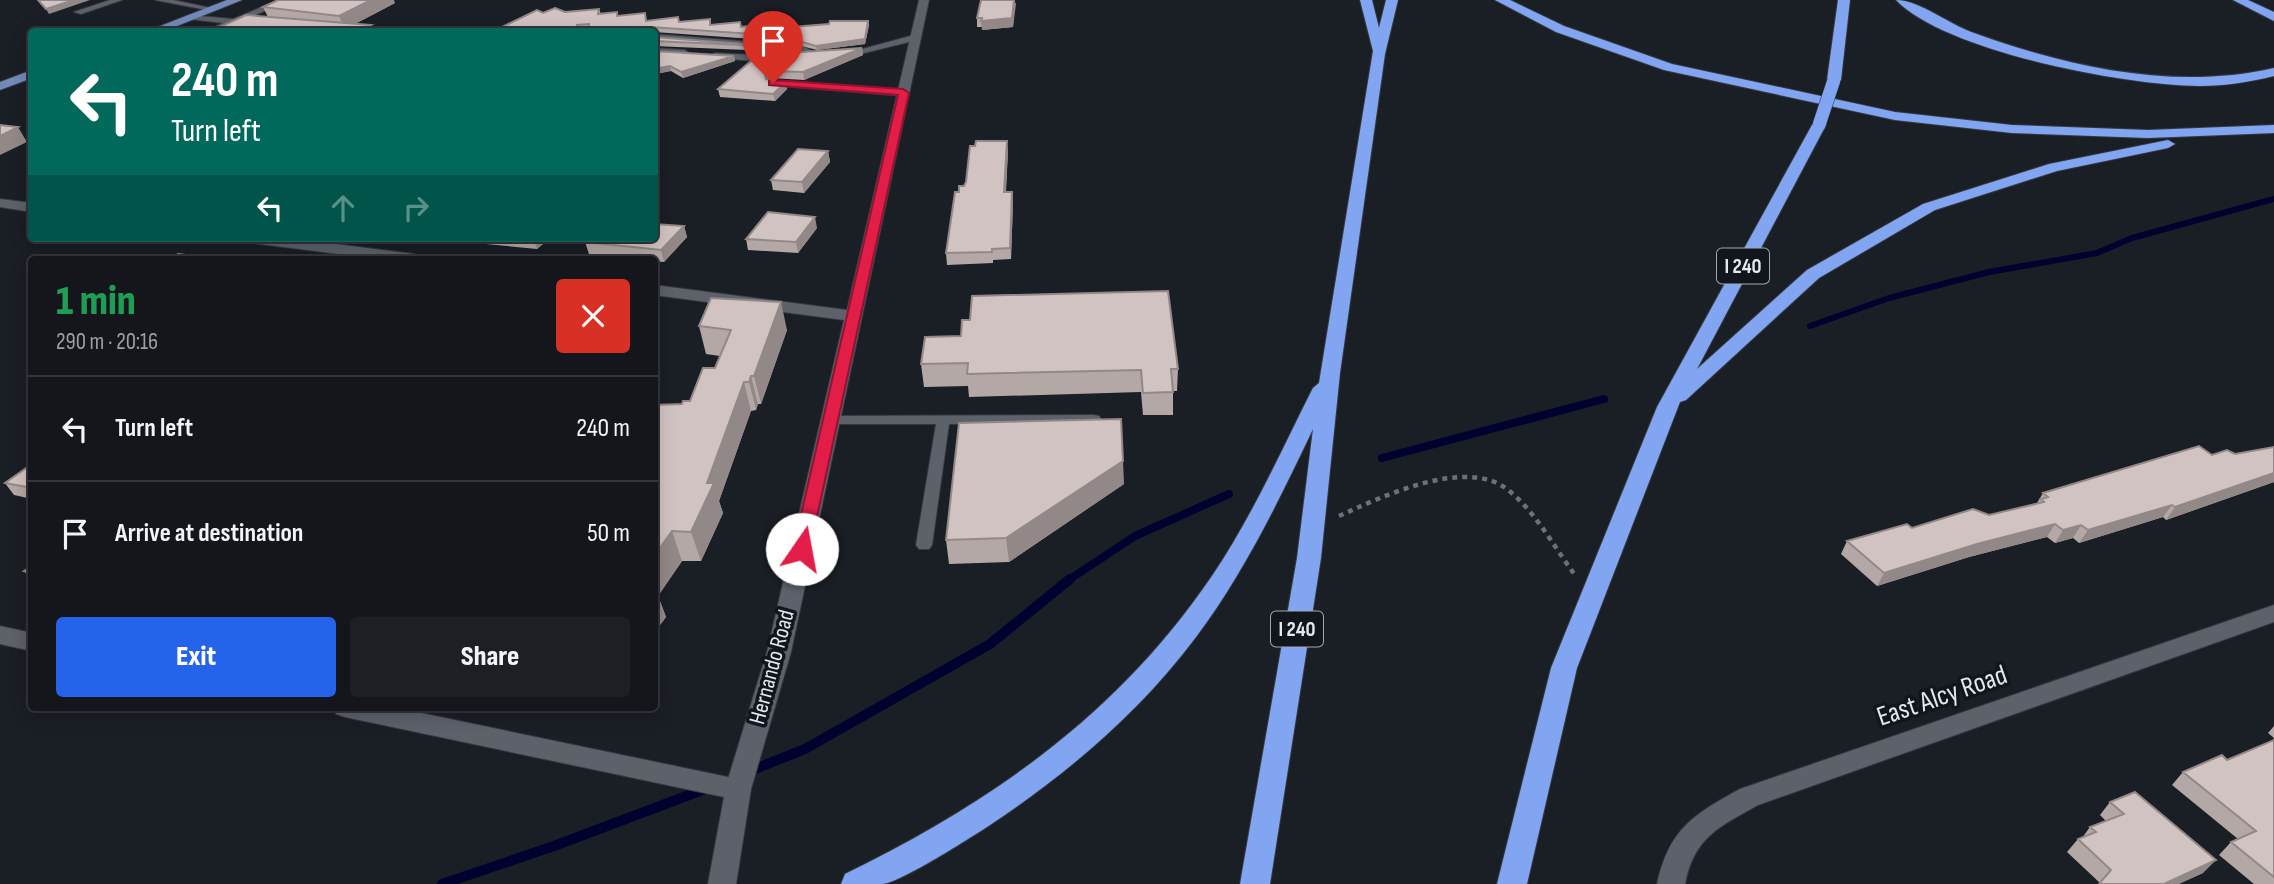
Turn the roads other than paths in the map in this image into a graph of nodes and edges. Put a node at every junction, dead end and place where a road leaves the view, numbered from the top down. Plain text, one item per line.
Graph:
1 (118, 0) edge
2 (159, 0) edge
3 (237, 0) edge
4 (286, 0) edge
5 (924, 0) edge
6 (1366, 0) edge
7 (1392, 0) edge
8 (1501, 0) edge
9 (1844, 0) edge
10 (1902, 0) edge
11 (2239, 0) edge
12 (212, 9) junction
13 (78, 12) dead end
14 (2274, 17) edge
15 (189, 18) junction
16 (233, 22) junction
17 (261, 24) edge
18 (161, 28) edge
19 (218, 28) edge
20 (658, 36) edge
21 (915, 38) junction
22 (658, 51) edge
23 (696, 54) edge
24 (1379, 54) junction
25 (707, 55) edge
26 (821, 57) junction
27 (778, 59) edge
28 (790, 59) edge
29 (2274, 72) edge
30 (28, 75) edge
31 (3, 83) edge
32 (773, 83) edge
33 (903, 93) junction
34 (2274, 130) edge
35 (0, 203) edge
36 (28, 207) edge
37 (284, 242) edge
38 (391, 256) edge
39 (658, 291) edge
40 (853, 316) junction
41 (1329, 373) junction
42 (1667, 407) junction
43 (1094, 419) edge
44 (830, 420) junction
45 (943, 421) junction
46 (924, 545) dead end
47 (2274, 613) edge
48 (0, 635) edge
49 (28, 641) edge
50 (364, 711) edge
51 (738, 789) junction
52 (722, 884) edge
53 (856, 884) edge
54 (1255, 884) edge
55 (1512, 884) edge
56 (1671, 884) edge

1 - 13 lane
2 - 12 lane
3 - 12 main road
4 - 16 lane
5 - 21 street, Hernando Road
6 - 24 highway
7 - 24 highway
8 - 34 highway
9 - 42 highway, I 240, bridge
10 - 29 highway
11 - 14 highway
12 - 15 main road
15 - 16 lane
15 - 18 main road
16 - 17 lane
16 - 19 lane
20 - 26 lane
21 - 26 lane
21 - 33 street, Hernando Road
22 - 23 lane
24 - 41 highway, I 240
25 - 27 lane
26 - 28 lane
30 - 31 main road
32 - 33 lane
33 - 40 street, Hernando Road
34 - 42 highway
35 - 36 street
37 - 38 street
39 - 40 street
40 - 44 street, Hernando Road
41 - 53 highway
41 - 54 highway, I 240
42 - 55 highway, I 240
43 - 45 lane
44 - 45 lane
44 - 51 street, Hernando Road
45 - 46 lane
47 - 56 street, East Alcy Road
48 - 49 street
50 - 51 street
51 - 52 street, Hernando Road

